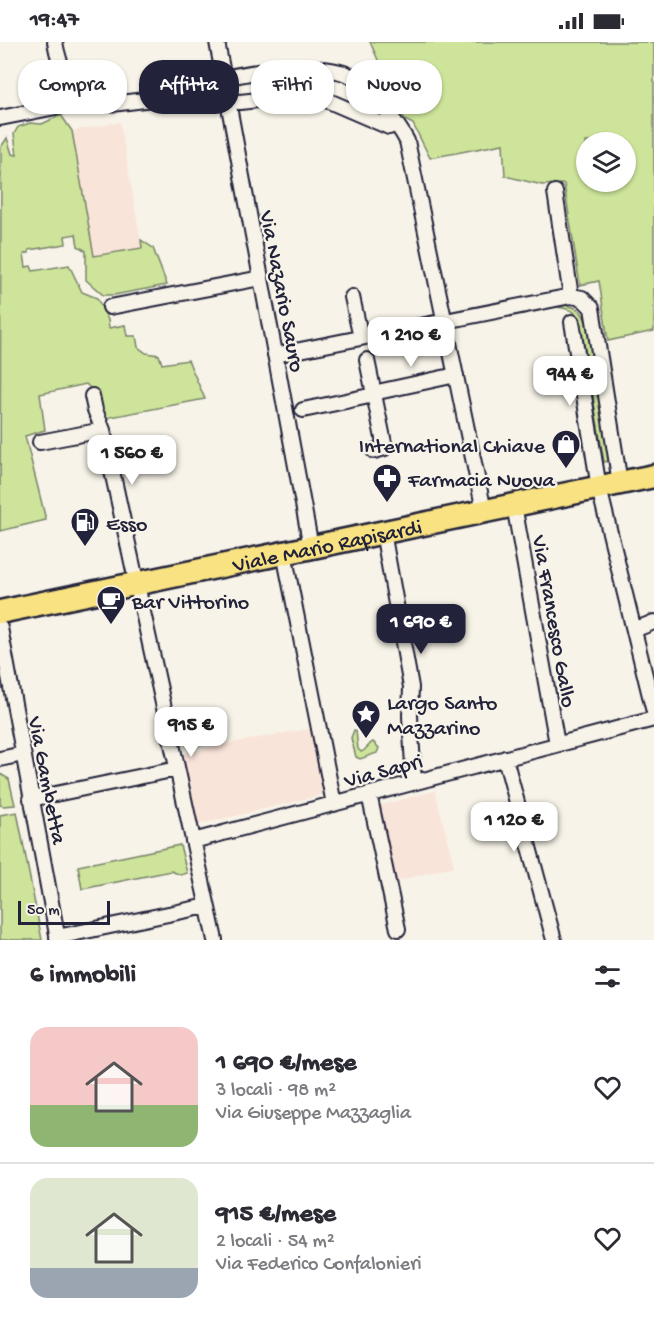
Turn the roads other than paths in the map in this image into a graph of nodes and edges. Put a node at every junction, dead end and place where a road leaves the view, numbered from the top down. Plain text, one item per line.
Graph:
1 (55, 42) edge
2 (217, 42) edge
3 (60, 60) edge
4 (221, 60) edge
5 (239, 77) edge
6 (239, 102) edge
7 (20, 114) edge
8 (229, 114) edge
9 (0, 118) edge
10 (396, 124) junction
11 (555, 192) dead end
12 (261, 278) junction
13 (571, 296) junction
14 (352, 297) dead end
15 (110, 307) dead end
16 (444, 321) junction
17 (572, 322) dead end
18 (361, 338) junction
19 (275, 355) junction
20 (367, 360) dead end
21 (456, 375) junction
22 (374, 394) junction
23 (92, 396) dead end
24 (303, 410) dead end
25 (103, 430) junction
26 (40, 442) dead end
27 (374, 451) dead end
28 (654, 476) edge
29 (610, 485) junction
30 (514, 505) junction
31 (484, 512) junction
32 (383, 532) junction
33 (311, 547) junction
34 (284, 553) junction
35 (137, 584) junction
36 (0, 612) edge
37 (654, 622) edge
38 (0, 628) edge
39 (634, 630) junction
40 (654, 712) edge
41 (654, 719) edge
42 (557, 744) junction
43 (23, 754) junction
44 (505, 758) junction
45 (0, 759) edge
46 (177, 769) junction
47 (414, 782) junction
48 (369, 794) junction
49 (31, 799) junction
50 (334, 804) junction
51 (193, 841) junction
52 (207, 906) junction
53 (398, 929) dead end
54 (58, 939) edge
55 (215, 940) edge
56 (554, 940) edge

1 - 3 street
2 - 4 street, Via Nazario Sauro
5 - 10 street
6 - 10 street
7 - 9 street
8 - 12 street, Via Nazario Sauro
10 - 16 street
11 - 13 street
12 - 15 street
12 - 19 street, Via Nazario Sauro
13 - 16 street
13 - 29 street
14 - 18 street
16 - 18 street
16 - 21 street
17 - 29 street
18 - 19 street
19 - 33 street, Via Nazario Sauro
20 - 22 street
21 - 22 street
21 - 31 street
22 - 24 street
22 - 27 street
23 - 25 street
25 - 26 street
25 - 35 street
28 - 29 main road, Viale Mario Rapisardi
29 - 30 main road, Viale Mario Rapisardi
29 - 39 street
30 - 31 main road, Viale Mario Rapisardi
30 - 42 street, Via Francesco Gallo
31 - 32 main road, Viale Mario Rapisardi
32 - 33 main road, Viale Mario Rapisardi
32 - 47 street
33 - 34 main road, Viale Mario Rapisardi
34 - 35 main road, Viale Mario Rapisardi
34 - 50 street
35 - 36 main road, Viale Mario Rapisardi
35 - 46 street
37 - 39 street
38 - 43 street, Via Gambetta
39 - 40 street
41 - 42 street, Via Sapri
42 - 44 street, Via Sapri
43 - 45 street
43 - 49 street, Via Gambetta
44 - 47 street, Via Sapri
44 - 56 street
46 - 49 street
46 - 51 street
47 - 48 street, Via Sapri
48 - 50 street, Via Sapri
48 - 53 street
49 - 54 street, Via Gambetta
50 - 51 street, Via Sapri
51 - 52 street
52 - 54 street
52 - 55 street

